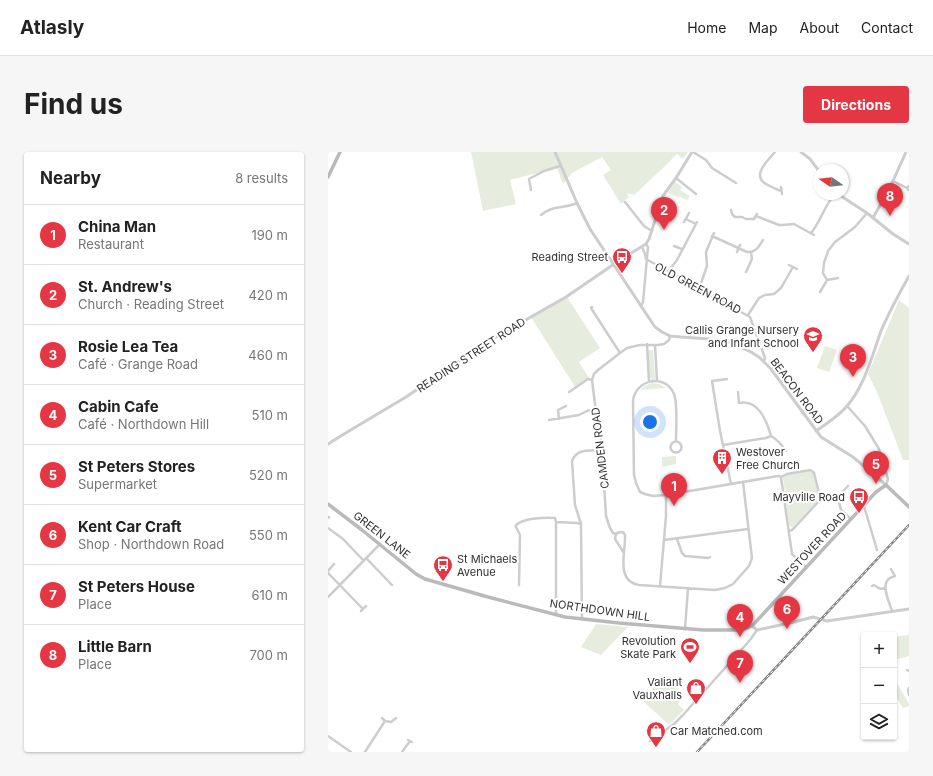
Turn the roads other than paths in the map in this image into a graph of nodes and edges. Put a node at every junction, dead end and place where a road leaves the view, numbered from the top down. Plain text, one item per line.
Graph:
1 (340, 152) edge
2 (555, 152) edge
3 (693, 152) edge
4 (775, 152) edge
5 (801, 152) edge
6 (906, 152) edge
7 (814, 164) edge
8 (560, 166) junction
9 (328, 177) edge
10 (676, 178) junction
11 (893, 181) junction
12 (736, 183) dead end
13 (908, 188) edge
14 (531, 190) dead end
15 (781, 191) dead end
16 (696, 194) dead end
17 (830, 200) edge
18 (847, 200) edge
19 (625, 202) dead end
20 (577, 203) junction
21 (731, 210) dead end
22 (689, 213) dead end
23 (867, 213) junction
24 (541, 215) dead end
25 (873, 218) junction
26 (686, 219) junction
27 (684, 222) dead end
28 (652, 231) junction
29 (763, 242) dead end
30 (646, 244) junction
31 (909, 244) edge
32 (674, 246) dead end
33 (642, 247) junction
34 (682, 249) junction
35 (751, 253) junction
36 (646, 259) junction
37 (614, 265) junction
38 (789, 265) dead end
39 (793, 267) junction
40 (797, 269) dead end
41 (748, 271) dead end
42 (668, 272) junction
43 (909, 276) edge
44 (838, 278) dead end
45 (828, 280) junction
46 (699, 289) junction
47 (822, 291) dead end
48 (641, 306) junction
49 (592, 307) dead end
50 (748, 315) junction
51 (670, 336) junction
52 (647, 344) junction
53 (655, 345) junction
54 (620, 352) junction
55 (764, 361) junction
56 (727, 379) dead end
57 (592, 380) junction
58 (657, 381) junction
59 (649, 382) junction
60 (569, 392) dead end
61 (738, 392) dead end
62 (566, 406) dead end
63 (847, 406) junction
64 (595, 409) junction
65 (559, 419) junction
66 (549, 420) dead end
67 (816, 431) junction
68 (771, 436) junction
69 (676, 441) junction
70 (328, 444) edge
71 (723, 445) junction
72 (602, 450) junction
73 (786, 451) dead end
74 (781, 477) junction
75 (742, 482) junction
76 (731, 484) junction
77 (886, 485) junction
78 (848, 486) dead end
79 (666, 494) junction
80 (328, 504) edge
81 (864, 506) junction
82 (909, 507) edge
83 (851, 519) junction
84 (556, 522) junction
85 (581, 524) junction
86 (328, 528) edge
87 (748, 529) junction
88 (789, 531) junction
89 (616, 534) junction
90 (677, 539) junction
91 (664, 540) junction
92 (380, 544) junction
93 (877, 550) dead end
94 (624, 554) junction
95 (710, 557) dead end
96 (364, 559) junction
97 (334, 564) dead end
98 (806, 567) junction
99 (892, 569) dead end
100 (328, 571) edge
101 (425, 579) joint
102 (519, 579) junction
103 (523, 579) dead end
104 (392, 584) dead end
105 (339, 585) junction
106 (519, 585) dead end
107 (660, 586) junction
108 (872, 586) dead end
109 (688, 588) junction
110 (885, 588) junction
111 (328, 597) edge
112 (363, 609) dead end
113 (909, 609) edge
114 (892, 611) junction
115 (556, 615) junction
116 (582, 619) junction
117 (752, 626) junction
118 (685, 629) junction
119 (757, 630) junction
120 (909, 688) edge
121 (909, 695) edge
122 (382, 718) dead end
123 (396, 718) dead end
124 (385, 721) junction
125 (328, 736) edge
126 (410, 741) dead end
127 (650, 741) dead end
128 (351, 752) edge
129 (365, 752) edge
130 (402, 752) edge

1 - 9 main road
2 - 8 street, BEACON ROAD
3 - 10 street
3 - 12 street
4 - 15 street
5 - 7 street
6 - 11 street
8 - 14 street
8 - 20 street, BEACON ROAD
10 - 16 street
10 - 28 street
11 - 13 street
11 - 25 street
17 - 21 street
18 - 23 street
19 - 28 street
20 - 24 street
20 - 37 street, BEACON ROAD
22 - 26 street
23 - 25 street
23 - 45 street
25 - 31 street
26 - 27 street
26 - 34 street
28 - 30 street
29 - 35 street
30 - 33 street
30 - 36 street
32 - 34 street
33 - 36 street
33 - 37 street
34 - 42 street
35 - 41 street
35 - 46 street
36 - 42 street, OLD GREEN ROAD
36 - 48 street
37 - 48 street, BEACON ROAD
37 - 70 street, READING STREET ROAD
38 - 39 street
39 - 40 street
39 - 50 street
42 - 46 street, OLD GREEN ROAD
43 - 63 street
44 - 45 street
45 - 47 street
46 - 50 street, OLD GREEN ROAD
48 - 51 street, BEACON ROAD
49 - 54 street
50 - 55 street, OLD GREEN ROAD
51 - 53 street
51 - 55 street, BEACON ROAD
52 - 53 street
52 - 54 street
52 - 59 street
53 - 58 street
54 - 57 street
55 - 67 street, BEACON ROAD
56 - 71 street
57 - 60 street
57 - 64 street, CAMDEN ROAD
58 - 59 street
58 - 69 street
59 - 79 street
61 - 68 street
62 - 65 street
63 - 67 street
63 - 77 street
64 - 65 street
64 - 72 street, CAMDEN ROAD
65 - 66 street
67 - 77 street, BEACON ROAD
68 - 71 street
68 - 73 street
69 - 69 street
71 - 76 street
72 - 85 street
72 - 89 street, CAMDEN ROAD
74 - 75 street
74 - 88 street
74 - 88 street
75 - 76 street
75 - 87 street
76 - 79 street
77 - 81 main road, WESTOVER ROAD
77 - 82 main road, BEACON ROAD
78 - 83 street
79 - 91 street
80 - 92 main road, GREEN LANE
81 - 83 main road, WESTOVER ROAD
81 - 93 street
83 - 98 main road, WESTOVER ROAD
84 - 85 street
84 - 102 street
84 - 115 street
85 - 116 street
86 - 96 street
87 - 90 street
87 - 109 street
88 - 98 street
89 - 94 street
89 - 94 street
90 - 91 street
90 - 95 street
91 - 107 street
92 - 96 street
92 - 101 main road, GREEN LANE
94 - 107 street
96 - 104 street
96 - 105 street
97 - 100 street
98 - 117 main road, WESTOVER ROAD
99 - 110 street
100 - 105 street
101 - 115 main road, NORTHDOWN HILL
102 - 103 street
102 - 106 street
105 - 111 street
105 - 112 street
107 - 109 street
108 - 110 street
109 - 118 street
110 - 114 street
113 - 114 street
114 - 119 street
115 - 116 main road, NORTHDOWN HILL
116 - 118 main road, NORTHDOWN HILL
117 - 118 main road, NORTHDOWN HILL
117 - 119 street
119 - 127 street
120 - 121 street
122 - 124 street
123 - 124 street
124 - 129 street
125 - 128 street
126 - 130 street

